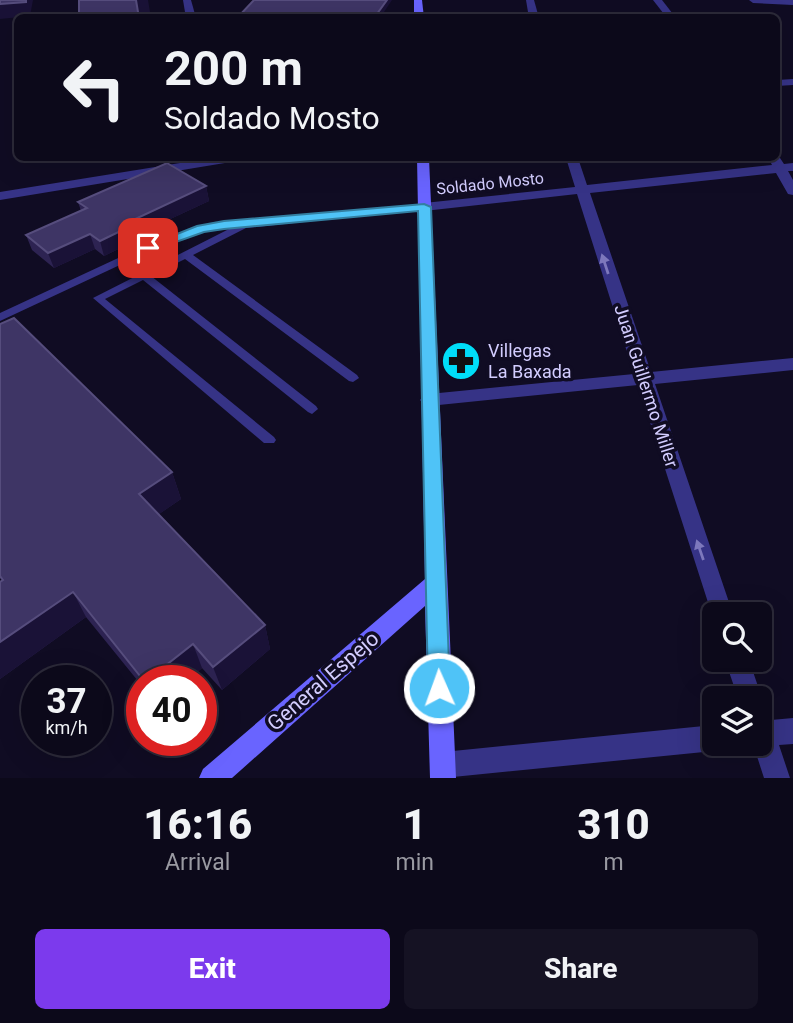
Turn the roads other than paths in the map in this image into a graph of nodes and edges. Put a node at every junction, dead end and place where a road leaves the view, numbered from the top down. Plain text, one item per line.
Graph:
1 (657, 0) edge
2 (753, 0) edge
3 (793, 2) edge
4 (669, 14) edge
5 (211, 161) edge
6 (423, 161) edge
7 (573, 161) edge
8 (783, 164) edge
9 (582, 191) junction
10 (793, 191) edge
11 (0, 196) edge
12 (424, 207) junction
13 (250, 223) junction
14 (201, 229) junction
15 (208, 242) junction
16 (185, 254) junction
17 (144, 275) junction
18 (0, 317) edge
19 (793, 365) edge
20 (353, 378) dead end
21 (642, 379) junction
22 (429, 400) junction
23 (312, 409) dead end
24 (269, 440) dead end
25 (435, 584) junction
26 (718, 602) edge
27 (772, 731) edge
28 (793, 731) edge
29 (702, 740) edge
30 (769, 756) edge
31 (443, 772) edge
32 (212, 778) edge
33 (777, 778) edge

1 - 4 street
2 - 3 street
5 - 11 street
6 - 12 street
7 - 9 street, Juan Guillermo Miller
8 - 9 street, Soldado Mosto
8 - 10 street
9 - 12 street, Soldado Mosto
21 -> 9 street, Juan Guillermo Miller
12 - 13 lane, Soldado Mosto
12 - 22 street
13 - 14 lane, Soldado Mosto
13 - 15 lane
14 - 15 lane
14 - 18 lane, Soldado Mosto
15 - 16 lane
16 - 17 lane
16 - 20 lane
17 - 23 lane
17 - 24 lane
19 - 21 street
21 - 22 street
26 -> 21 street, Juan Guillermo Miller
22 - 25 street
25 - 31 street
25 - 32 street, General Espejo
27 - 28 street
29 - 31 street
30 - 33 street

